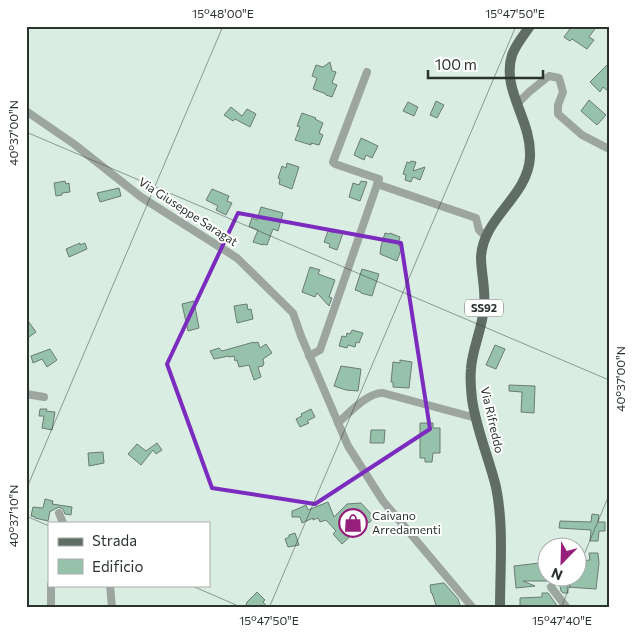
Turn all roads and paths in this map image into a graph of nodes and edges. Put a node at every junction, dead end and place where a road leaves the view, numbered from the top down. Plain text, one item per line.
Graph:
1 (530, 26) edge
2 (367, 72) dead end
3 (518, 103) junction
4 (26, 111) edge
5 (609, 149) edge
6 (378, 182) junction
7 (485, 236) junction
8 (309, 356) junction
9 (26, 394) edge
10 (44, 396) dead end
11 (476, 418) junction
12 (338, 423) junction
13 (59, 513) dead end
14 (63, 522) edge
15 (51, 586) edge
16 (110, 586) edge
17 (551, 587) dead end
18 (51, 608) edge
19 (112, 608) edge
20 (473, 608) edge
21 (500, 608) edge
22 (566, 608) edge

1 - 3 main road, Via Rifreddo / SS92
2 - 6 street
3 - 5 street
3 - 7 main road, Via Rifreddo / SS92
4 - 8 street, Via Giuseppe Saragat
6 - 7 street
6 - 8 street
7 - 11 main road, Via Rifreddo / SS92
8 - 12 street, Via Giuseppe Saragat
9 - 10 street
11 - 12 street
11 - 21 main road, Via Rifreddo / SS92
12 - 20 street, Via Giuseppe Saragat
13 - 14 street
15 - 18 street
16 - 19 street
17 - 22 street

